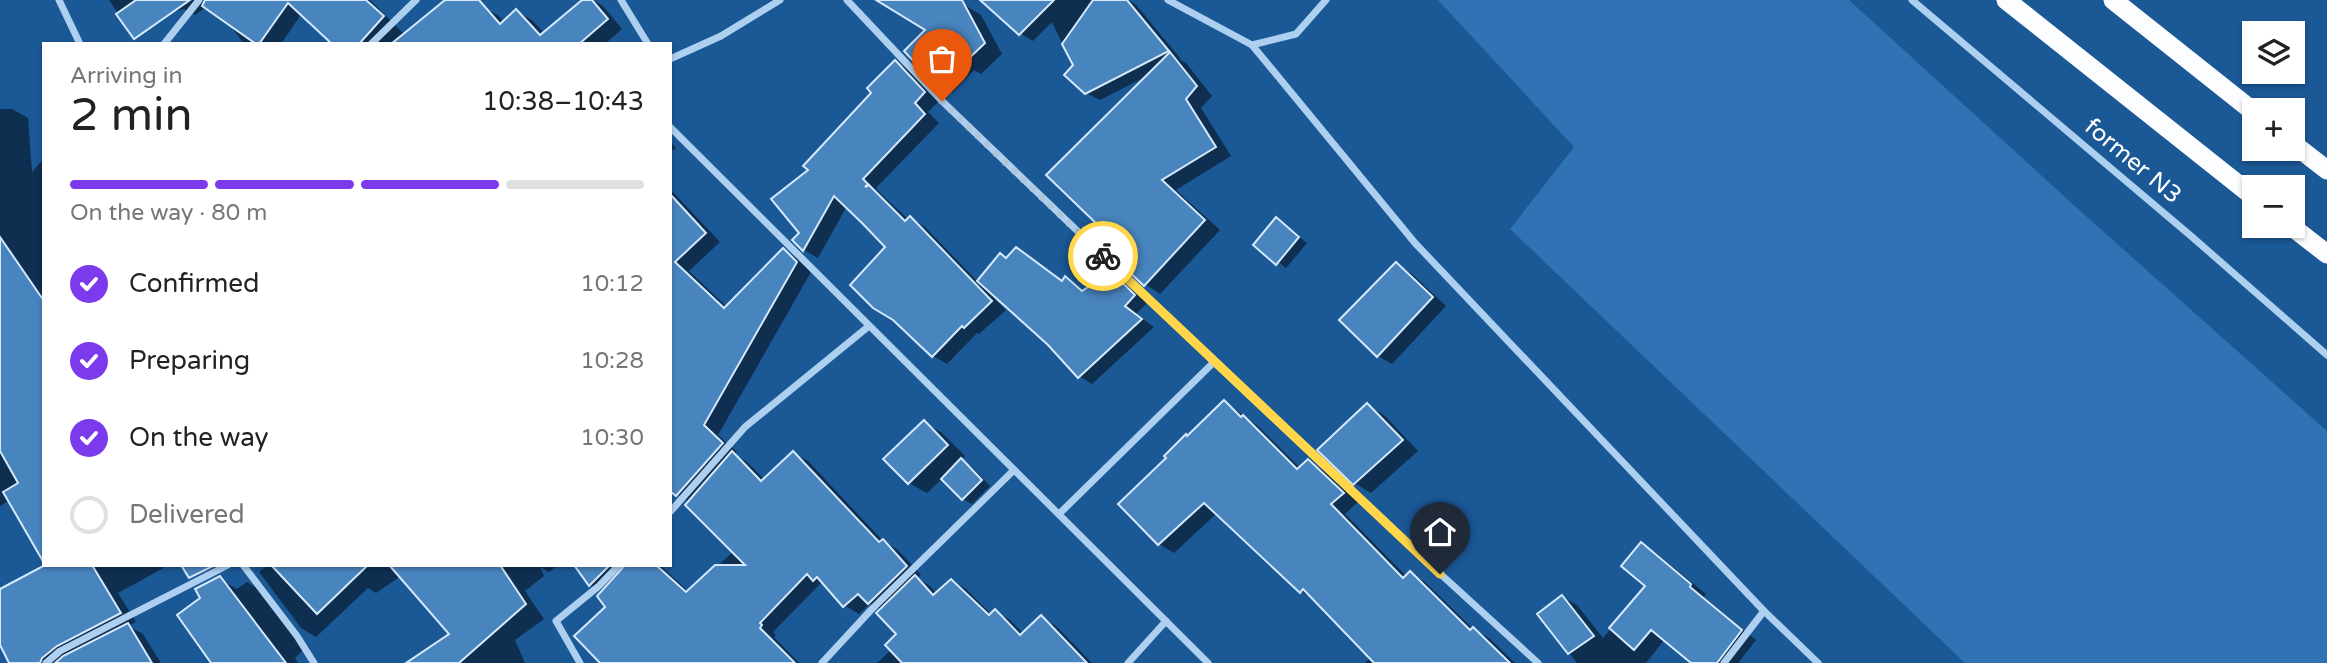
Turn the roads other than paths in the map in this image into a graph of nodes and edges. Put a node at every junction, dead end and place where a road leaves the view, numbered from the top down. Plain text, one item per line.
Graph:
1 (59, 0) edge
2 (200, 0) edge
3 (416, 0) edge
4 (621, 0) edge
5 (780, 0) edge
6 (846, 0) edge
7 (1168, 0) edge
8 (1326, 0) edge
9 (1912, 0) edge
10 (2006, 0) edge
11 (2113, 0) edge
12 (79, 42) edge
13 (166, 42) edge
14 (373, 42) edge
15 (647, 42) edge
16 (1252, 46) junction
17 (672, 58) edge
18 (2242, 102) edge
19 (672, 129) edge
20 (2305, 153) edge
21 (2327, 170) edge
22 (2242, 187) edge
23 (2305, 237) edge
24 (2327, 254) edge
25 (869, 326) junction
26 (2327, 355) edge
27 (1214, 362) junction
28 (1014, 470) junction
29 (672, 510) edge
30 (1059, 514) junction
31 (224, 567) edge
32 (245, 567) edge
33 (617, 567) edge
34 (1764, 611) junction
35 (1166, 621) junction
36 (46, 663) edge
37 (314, 663) edge
38 (580, 663) edge
39 (822, 663) edge
40 (1128, 663) edge
41 (1208, 663) edge
42 (1538, 663) edge
43 (1724, 663) edge
44 (1818, 663) edge

1 - 12 street
2 - 13 street
3 - 14 street
4 - 15 street
5 - 17 street
6 - 27 street
7 - 16 street
8 - 16 street
9 - 26 street, former N3
10 - 22 highway
11 - 18 highway
16 - 34 street
19 - 25 street
20 - 21 highway
23 - 24 highway
25 - 28 street
25 - 29 street
27 - 30 street
27 - 42 street
28 - 30 street
28 - 39 street
30 - 35 street
31 - 36 street
32 - 37 street
33 - 38 street
34 - 43 street
34 - 44 street
35 - 40 street
35 - 41 street

